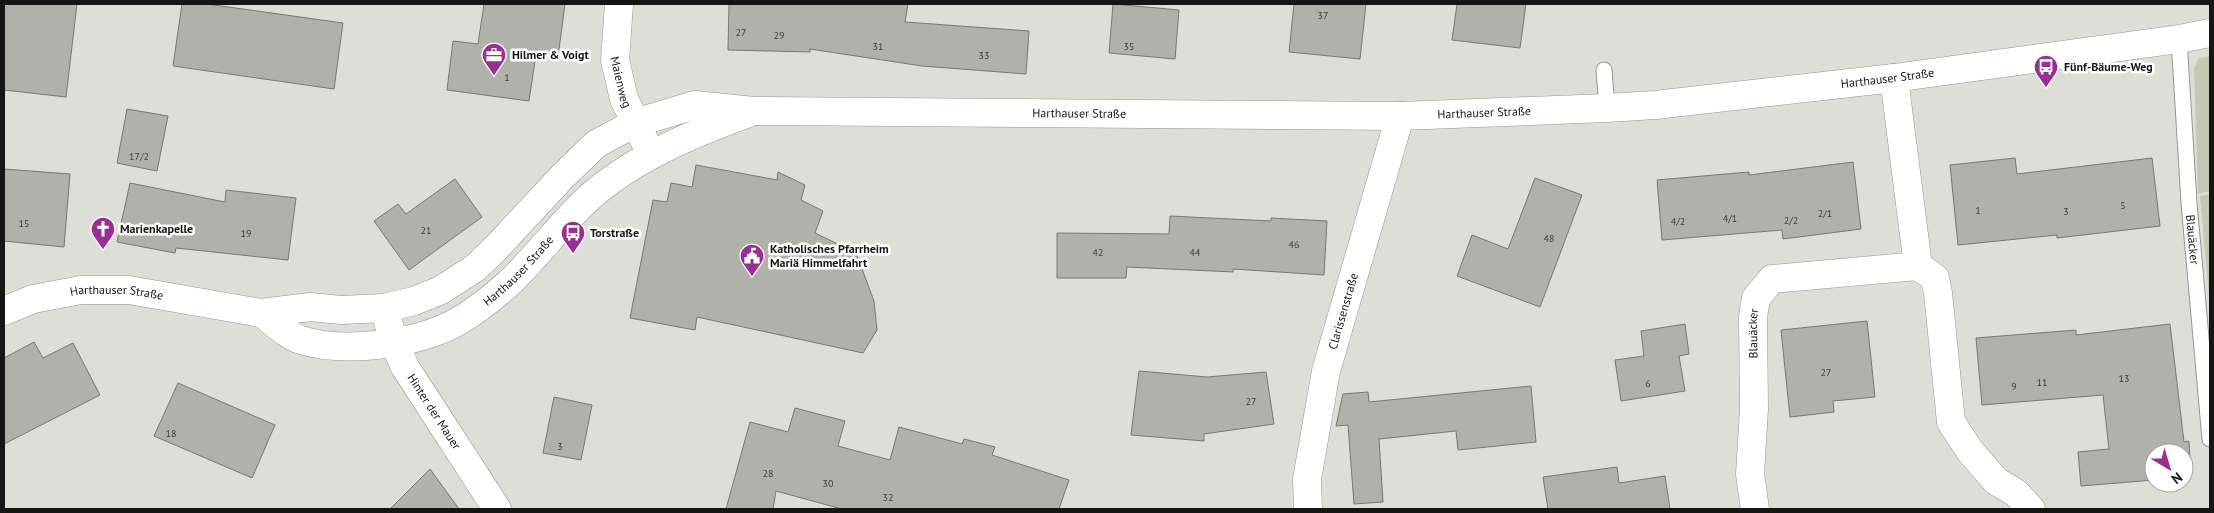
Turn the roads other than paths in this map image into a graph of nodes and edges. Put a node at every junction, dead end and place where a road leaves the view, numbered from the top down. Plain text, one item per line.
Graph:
1 (619, 4) edge
2 (2210, 33) edge
3 (2179, 39) junction
4 (1604, 70) dead end
5 (1894, 78) junction
6 (1607, 108) junction
7 (754, 111) junction
8 (1400, 116) junction
9 (635, 123) junction
10 (651, 154) junction
11 (1918, 266) junction
12 (384, 308) junction
13 (4, 312) edge
14 (261, 312) junction
15 (394, 342) junction
16 (2210, 439) edge
17 (497, 509) edge
18 (1308, 509) edge
19 (1755, 509) edge
20 (2031, 509) edge

1 - 9 street, Maienweg
2 - 3 street, Harthauser Straße
3 - 5 street, Harthauser Straße
3 - 16 lane, Blauäcker
4 - 6 lane
5 - 6 street, Harthauser Straße
5 - 11 street
6 - 8 street, Harthauser Straße
7 - 8 street, Harthauser Straße
7 - 9 street, Harthauser Straße
7 - 10 street, Harthauser Straße
8 - 18 street, Clarissenstraße
9 - 10 street, Maienweg
9 - 12 street, Harthauser Straße
10 - 15 street, Harthauser Straße
11 - 19 street, Blauäcker
11 - 20 street
12 - 14 street, Harthauser Straße
12 - 15 street, Hinter der Mauer
13 - 14 street, Harthauser Straße
14 - 15 street, Harthauser Straße
15 - 17 street, Hinter der Mauer

